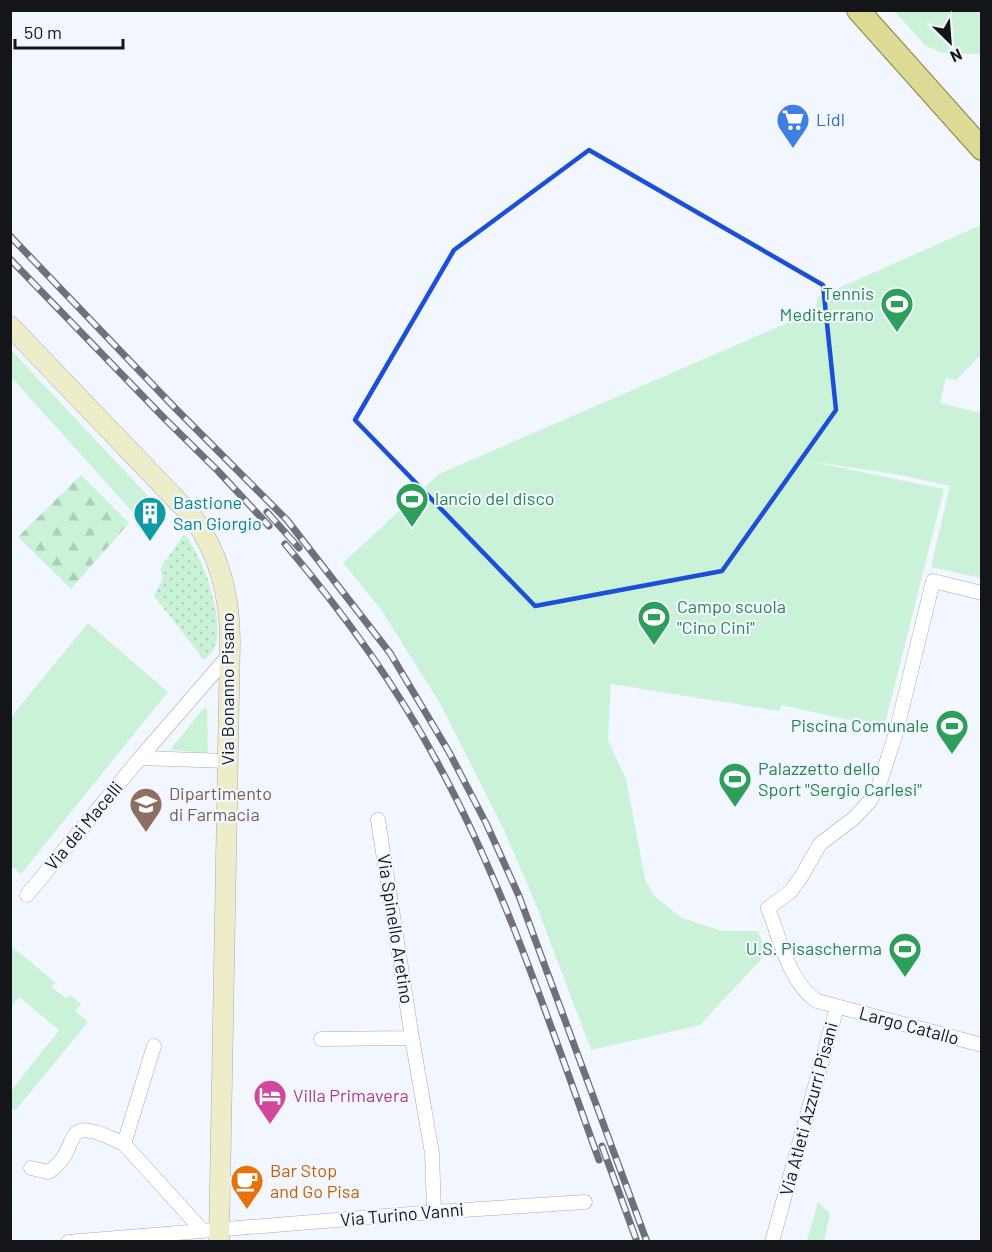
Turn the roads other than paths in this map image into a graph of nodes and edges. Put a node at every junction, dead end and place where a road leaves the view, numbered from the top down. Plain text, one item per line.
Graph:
1 (858, 10) edge
2 (981, 148) edge
3 (10, 326) edge
4 (981, 592) edge
5 (230, 654) junction
6 (140, 758) junction
7 (228, 761) junction
8 (378, 820) dead end
9 (27, 895) dead end
10 (837, 1007) junction
11 (412, 1038) junction
12 (321, 1039) dead end
13 (981, 1045) edge
14 (154, 1046) dead end
15 (124, 1144) junction
16 (31, 1168) dead end
17 (585, 1202) dead end
18 (434, 1212) junction
19 (214, 1234) edge
20 (68, 1242) edge
21 (772, 1242) edge

1 - 2 main road
3 - 5 main road, Via Bonanno Pisano
4 - 10 street, Via Atleti Azzurri Pisani
5 - 6 street, Via dei Macelli
5 - 7 main road, Via Bonanno Pisano
6 - 7 street
6 - 9 street, Via dei Macelli
7 - 19 main road, Via Bonanno Pisano
8 - 11 street, Via Spinello Aretino
10 - 13 street, Largo Catallo
10 - 21 street, Via Atleti Azzurri Pisani
11 - 12 street
11 - 18 street, Via Spinello Aretino
14 - 15 street
15 - 16 street
15 - 19 street
17 - 18 street, Via Turino Vanni
18 - 19 street, Via Turino Vanni
19 - 20 street, Via Turino Vanni

